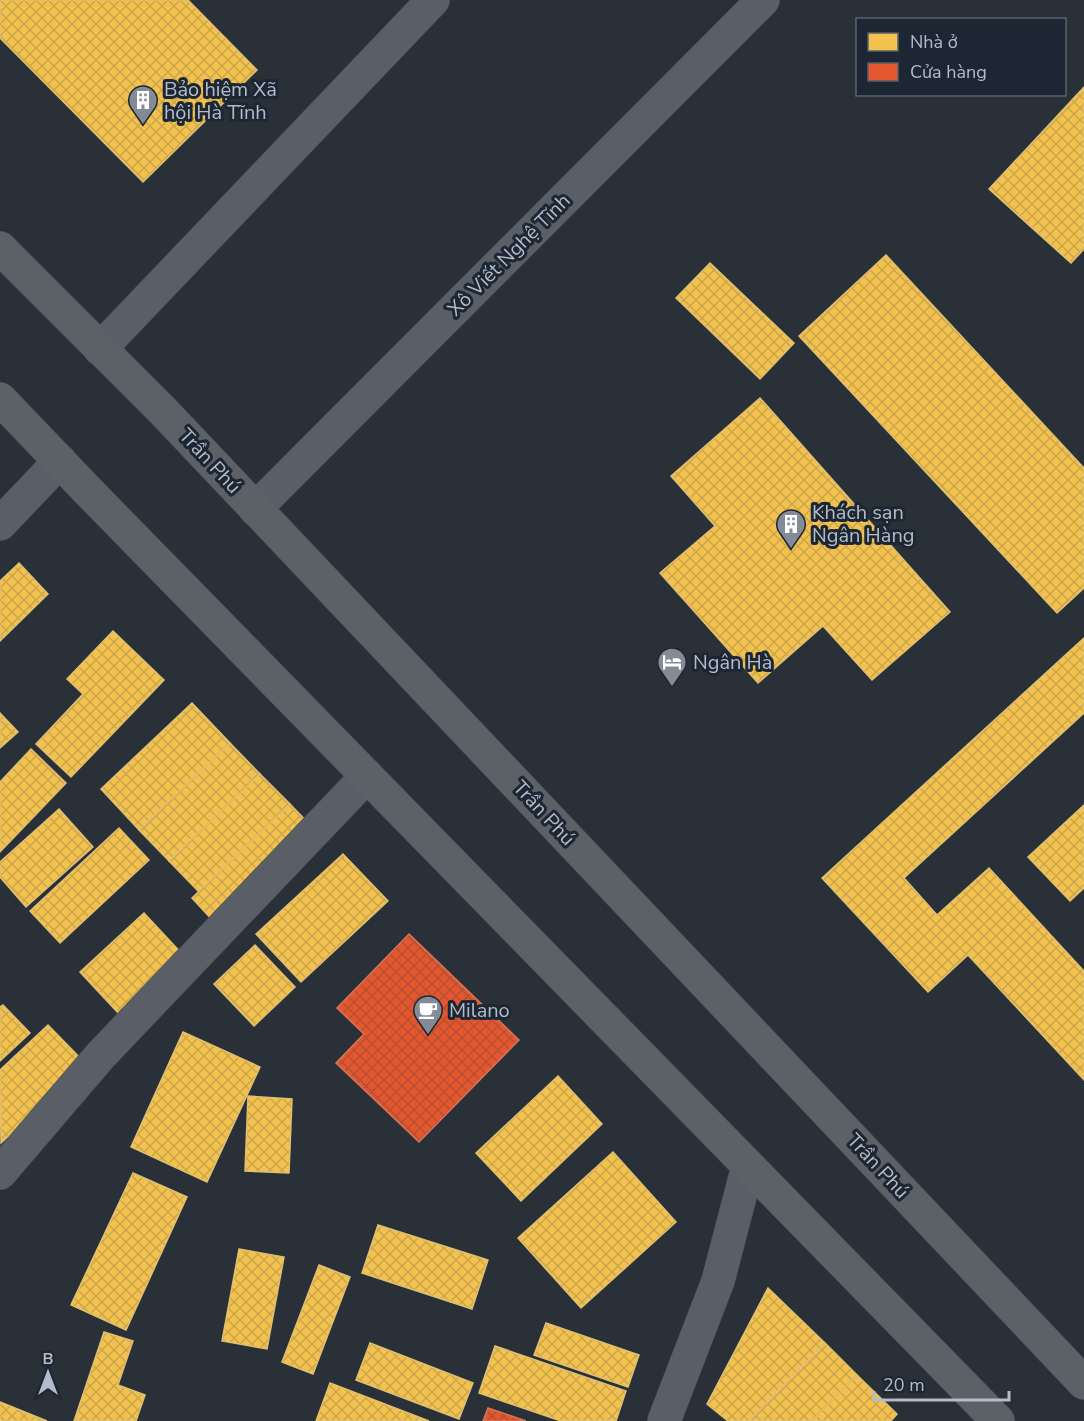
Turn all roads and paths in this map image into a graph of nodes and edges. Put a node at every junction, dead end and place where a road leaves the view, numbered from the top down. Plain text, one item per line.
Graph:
1 (433, 0) edge
2 (764, 0) edge
3 (0, 248) edge
4 (100, 349) junction
5 (0, 399) edge
6 (60, 461) junction
7 (255, 509) junction
8 (0, 524) edge
9 (367, 776) junction
10 (748, 1166) junction
11 (0, 1173) edge
12 (1084, 1383) edge
13 (664, 1421) edge
14 (998, 1421) edge

1 - 4 street
2 - 7 street, Xô Viết Nghệ Tĩnh
3 - 4 main road, Trần Phú
4 - 7 main road, Trần Phú
5 - 6 main road
6 - 8 street
6 - 9 main road
7 - 12 main road, Trần Phú
9 - 10 main road
9 - 11 street
10 - 13 street
10 - 14 main road

